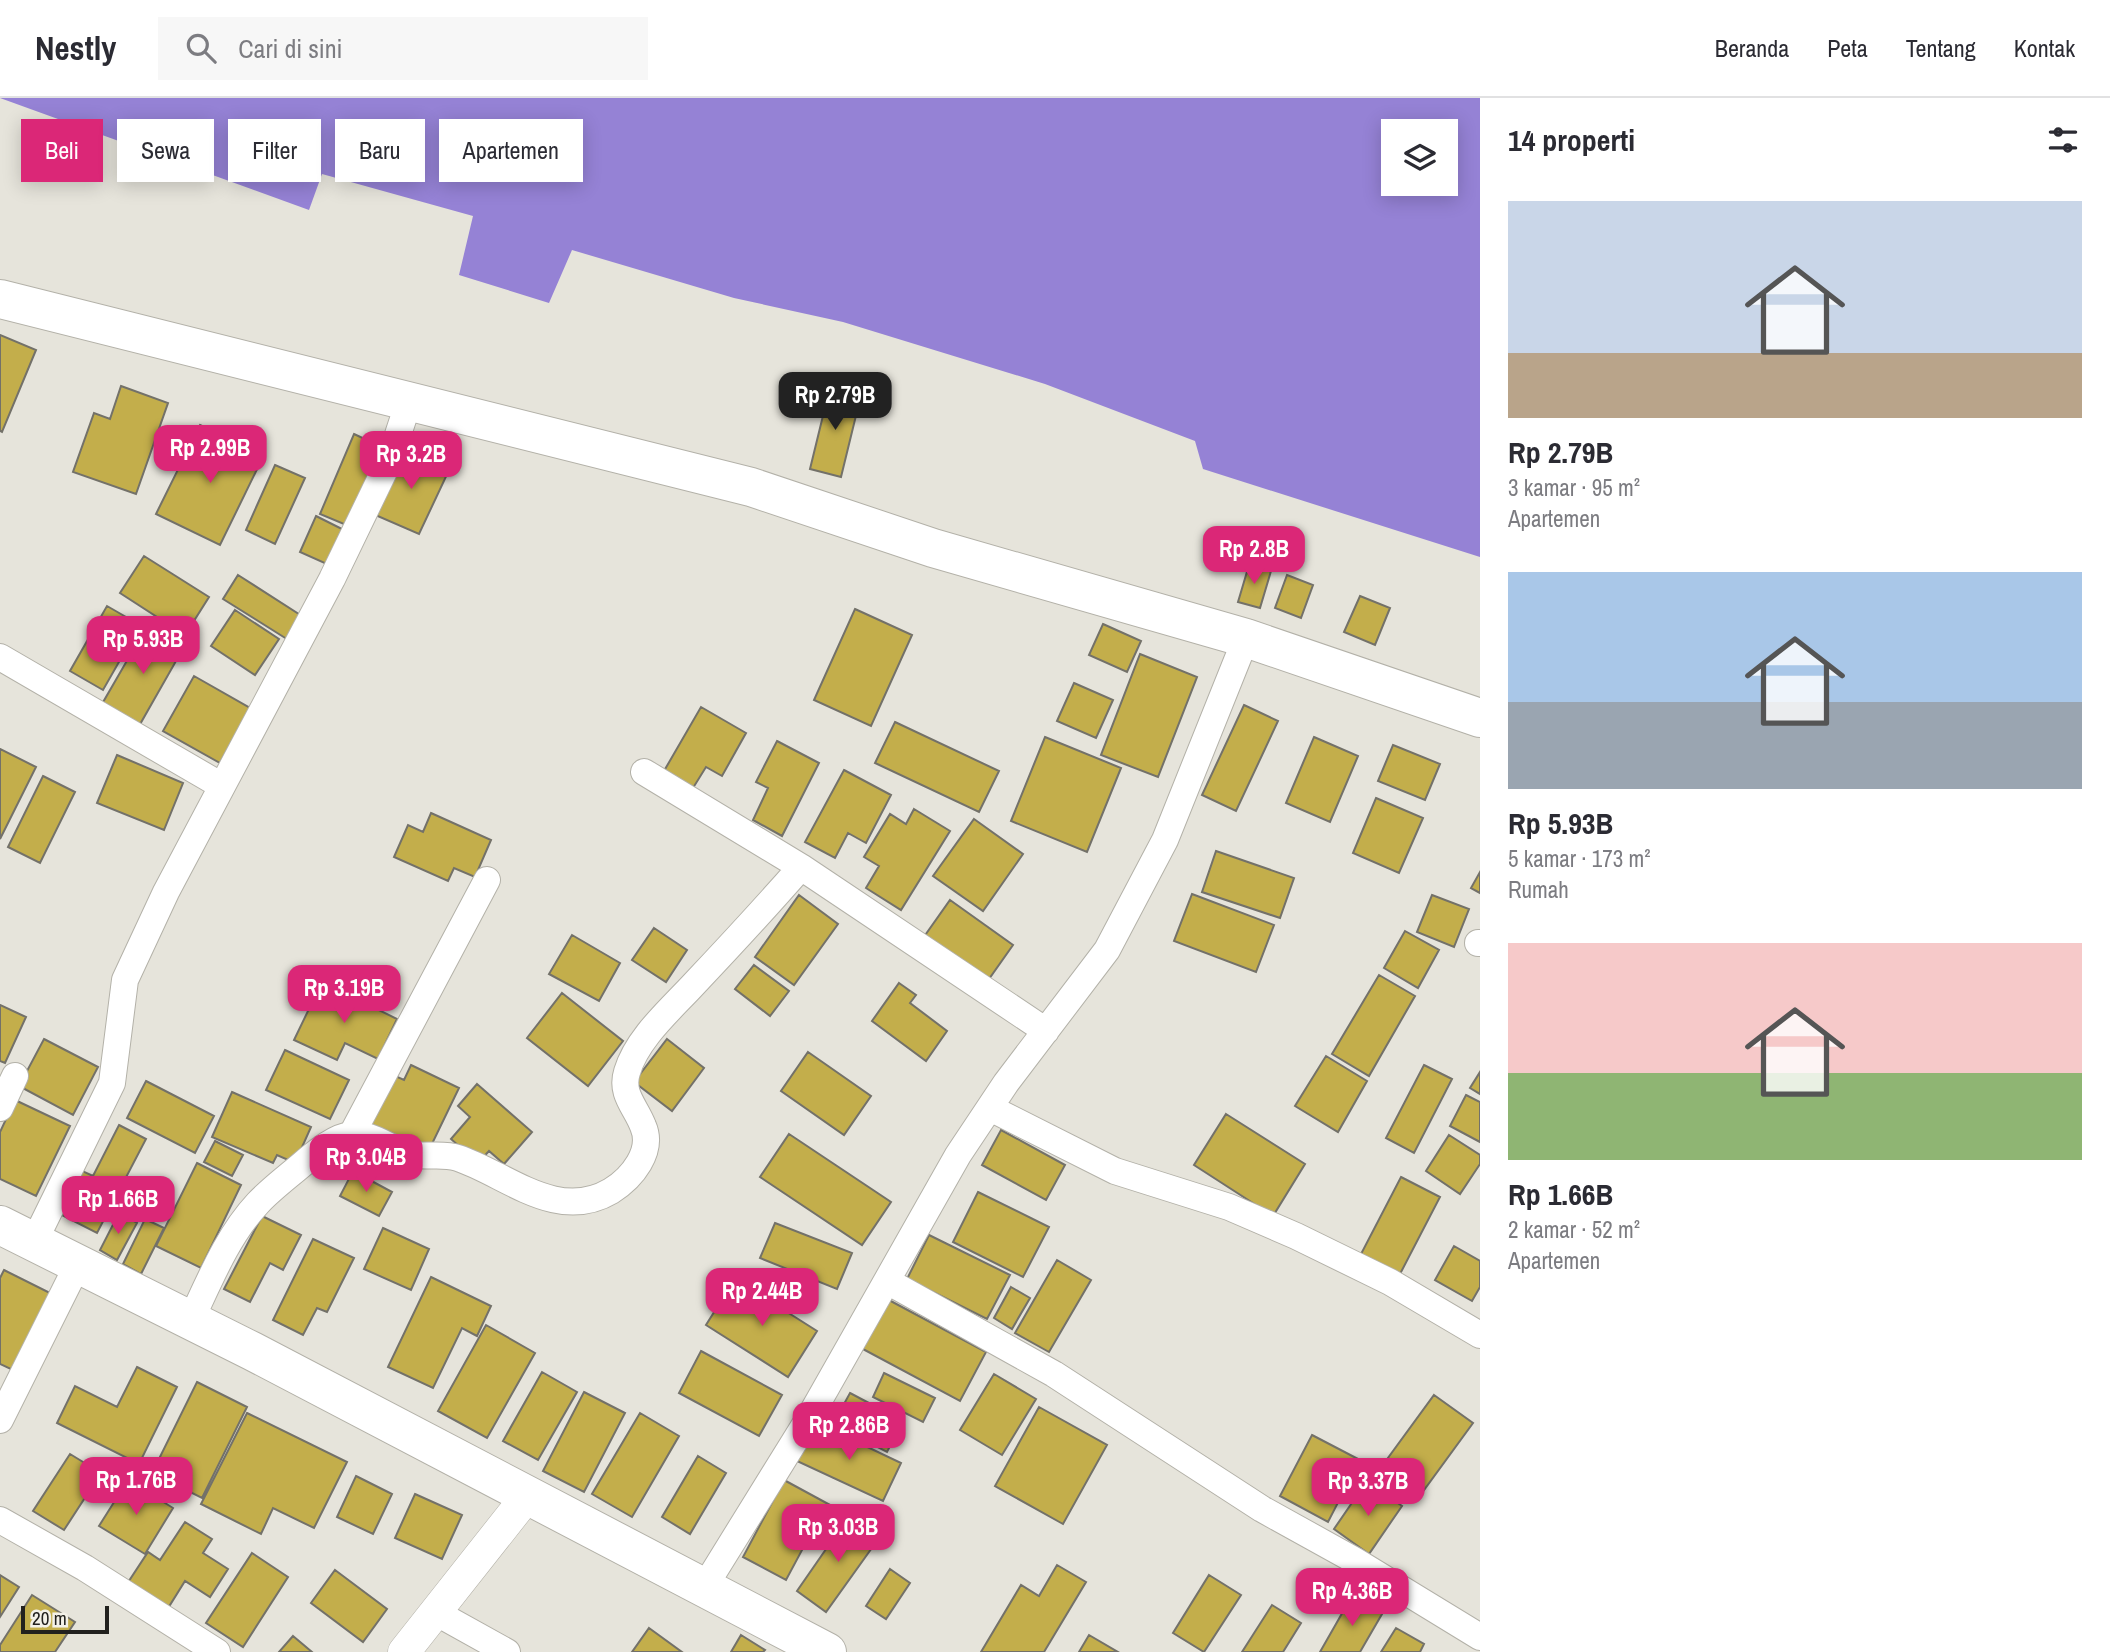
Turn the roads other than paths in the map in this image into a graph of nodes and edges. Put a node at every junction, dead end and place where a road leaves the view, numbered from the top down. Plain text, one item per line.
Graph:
1 (0, 299) edge
2 (409, 401) junction
3 (1247, 638) junction
4 (0, 657) edge
5 (1480, 718) edge
6 (644, 772) dead end
7 (222, 786) junction
8 (802, 867) junction
9 (486, 880) dead end
10 (1046, 1031) junction
11 (15, 1076) dead end
12 (0, 1108) edge
13 (990, 1108) junction
14 (352, 1135) junction
15 (0, 1225) edge
16 (34, 1242) junction
17 (78, 1264) junction
18 (887, 1281) junction
19 (190, 1322) junction
20 (1480, 1335) edge
21 (3, 1406) edge
22 (528, 1495) junction
23 (0, 1520) edge
24 (705, 1586) junction
25 (435, 1612) junction
26 (1480, 1637) edge
27 (217, 1652) edge
28 (404, 1652) edge
29 (507, 1652) edge
30 (827, 1652) edge

1 - 2 highway
2 - 3 highway
2 - 7 street
3 - 5 highway
3 - 10 street
4 - 7 street
6 - 8 street
7 - 16 street
8 - 10 street
8 - 14 street
9 - 14 street
10 - 13 street
11 - 12 street
13 - 18 street
13 - 20 street
14 - 19 street
15 - 16 highway
16 - 17 highway
17 - 19 highway
17 - 21 street
18 - 24 street
18 - 26 street
19 - 22 highway
22 - 24 highway
22 - 25 street
23 - 27 street
24 - 30 highway
25 - 28 street
25 - 29 street

